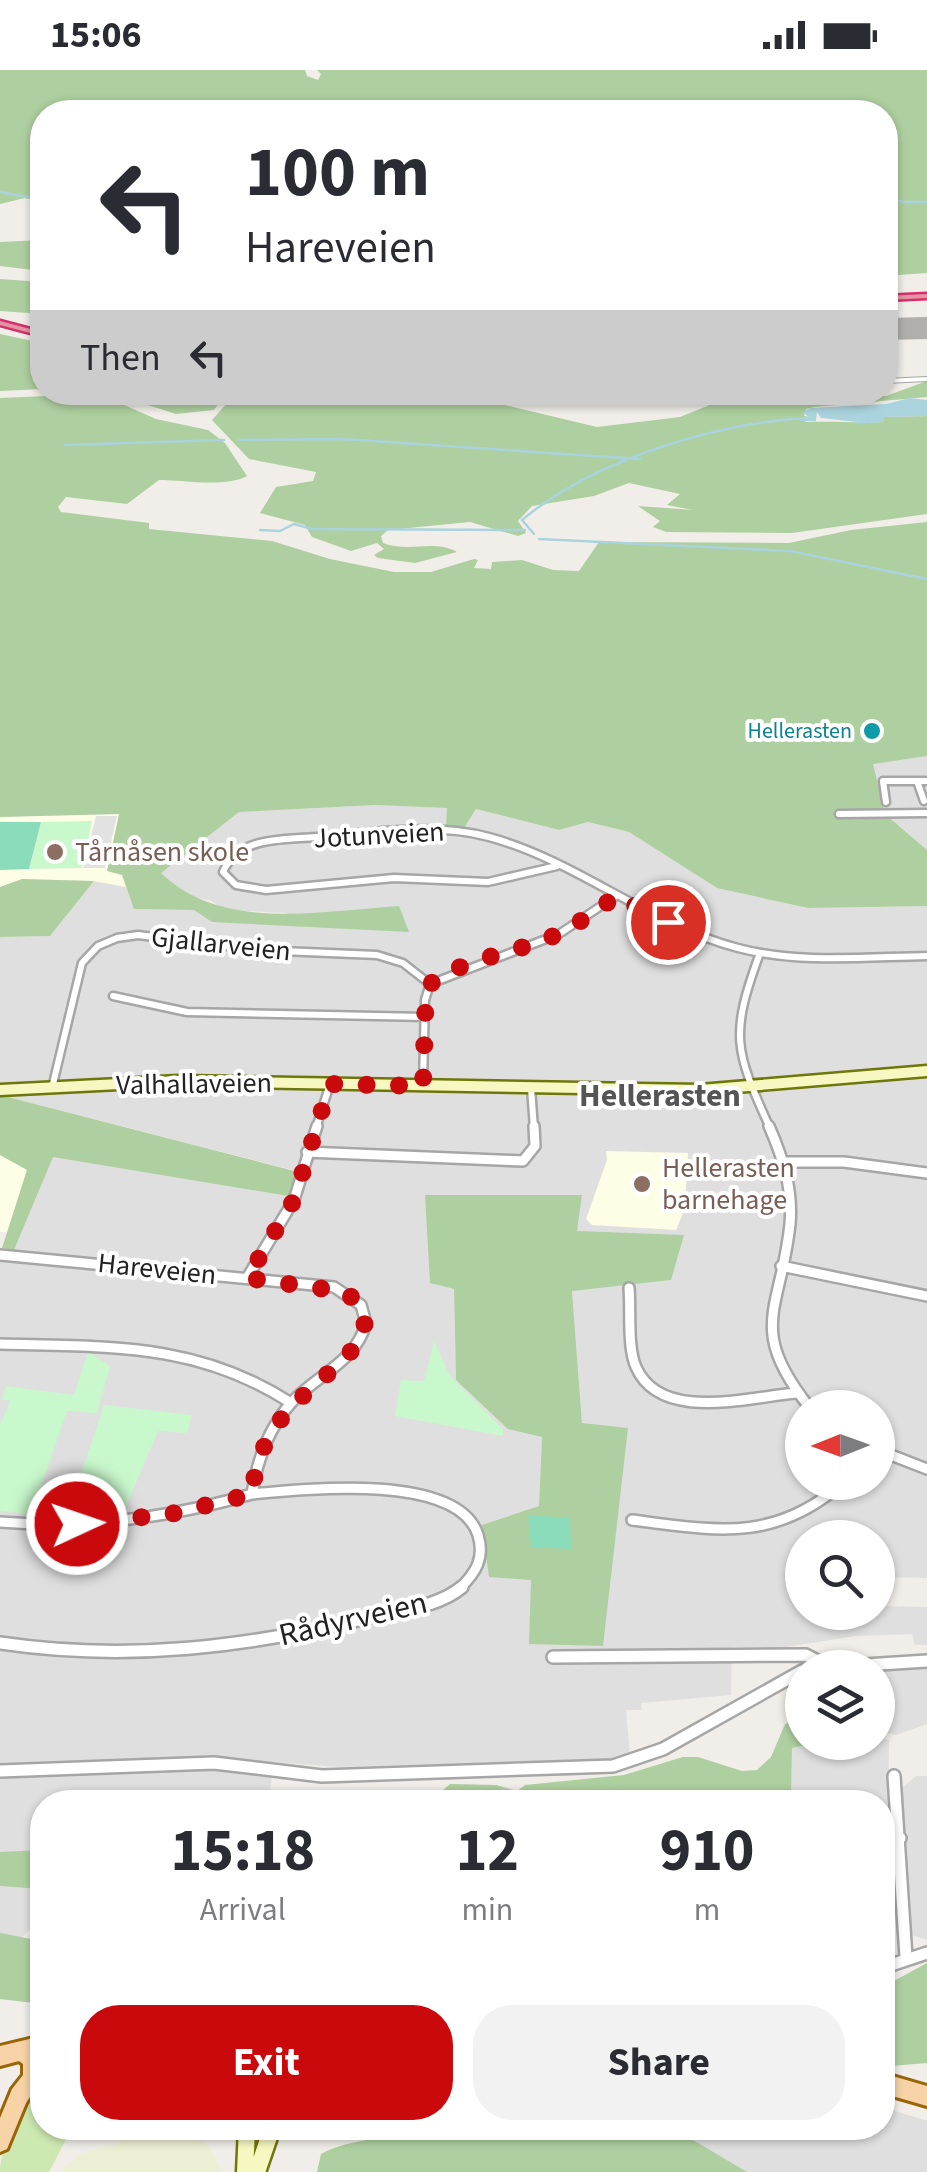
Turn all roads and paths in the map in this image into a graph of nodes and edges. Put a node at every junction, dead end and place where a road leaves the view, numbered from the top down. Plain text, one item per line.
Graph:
1 (927, 294) edge
2 (898, 295) edge
3 (3, 326) edge
4 (30, 332) edge
5 (927, 379) edge
6 (898, 380) edge
7 (917, 781) junction
8 (927, 781) edge
9 (924, 800) dead end
10 (886, 802) dead end
11 (927, 813) edge
12 (839, 814) dead end
13 (557, 866) junction
14 (616, 896) junction
15 (760, 953) junction
16 (927, 956) edge
17 (430, 984) junction
18 (113, 996) dead end
19 (425, 1018) junction
20 (927, 1072) edge
21 (330, 1084) junction
22 (423, 1086) junction
23 (754, 1087) junction
24 (531, 1088) junction
25 (52, 1089) junction
26 (0, 1090) edge
27 (306, 1152) junction
28 (784, 1162) junction
29 (927, 1173) edge
30 (0, 1254) edge
31 (780, 1266) junction
32 (247, 1278) junction
33 (629, 1288) dead end
34 (927, 1296) edge
35 (0, 1344) edge
36 (795, 1390) edge
37 (785, 1393) edge
38 (291, 1402) junction
39 (895, 1457) edge
40 (927, 1469) edge
41 (252, 1494) junction
42 (822, 1500) edge
43 (632, 1520) dead end
44 (0, 1522) edge
45 (0, 1643) edge
46 (785, 1654) edge
47 (553, 1657) dead end
48 (927, 1661) edge
49 (895, 1663) edge
50 (785, 1679) edge
51 (0, 1770) edge
52 (894, 1776) dead end
53 (900, 1838) junction
54 (895, 1839) edge
55 (927, 1953) edge
56 (906, 1957) junction
57 (895, 1962) edge
58 (30, 2077) edge
59 (895, 2087) edge
60 (927, 2096) edge
61 (9, 2097) edge
62 (249, 2140) edge
63 (267, 2140) edge
64 (0, 2142) edge
65 (245, 2172) edge
66 (258, 2172) edge

1 - 2 highway
3 - 4 highway
5 - 6 street
7 - 8 street
7 - 9 street
7 - 10 street
11 - 12 street
13 - 13 street, Jotunveien
13 - 14 street, Jotunveien
14 - 15 street, Jotunveien
14 - 17 street
15 - 16 street, Jotunveien
15 - 23 street
17 - 19 street
17 - 25 street, Gjallarveien
18 - 19 street
19 - 22 street
20 - 23 street, Valhallaveien
21 - 22 street, Valhallaveien
21 - 25 street, Valhallaveien
21 - 27 street
22 - 24 street, Valhallaveien
23 - 24 street, Valhallaveien
23 - 28 street
24 - 27 street
25 - 26 street, Valhallaveien
27 - 32 street
28 - 29 street
28 - 31 street
30 - 32 street, Hareveien
31 - 34 street
31 - 36 street
32 - 38 street, Hareveien
33 - 37 street
35 - 38 street
38 - 41 street, Hareveien
39 - 40 street
41 - 44 street
41 - 45 street, Rådyrveien
42 - 43 street
46 - 47 street
48 - 49 street
50 - 51 street
52 - 53 street
53 - 54 street
53 - 56 street
55 - 56 street
56 - 57 street
58 - 61 main road
59 - 60 main road
61 - 64 main road
62 - 65 street
63 - 66 street

